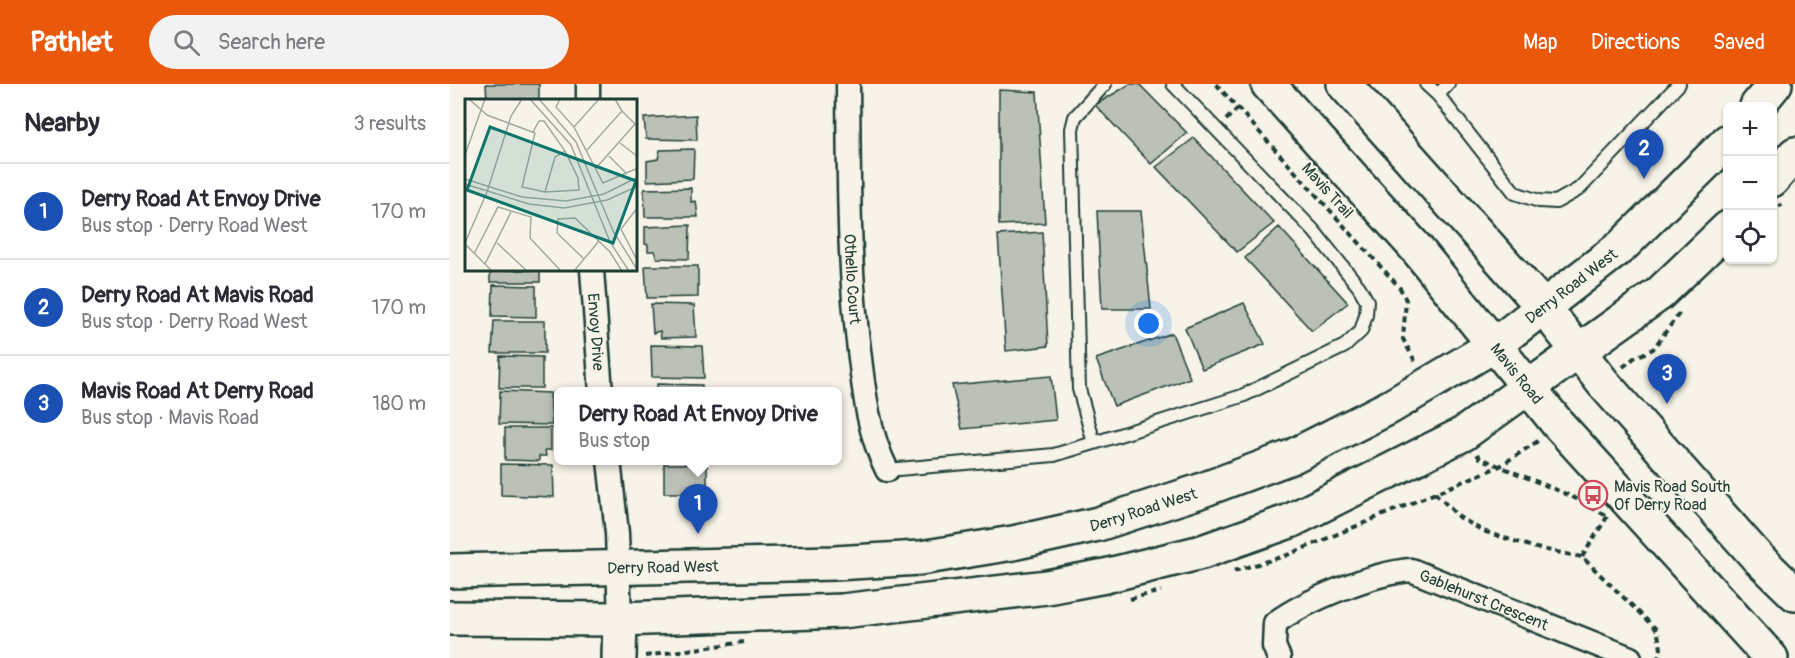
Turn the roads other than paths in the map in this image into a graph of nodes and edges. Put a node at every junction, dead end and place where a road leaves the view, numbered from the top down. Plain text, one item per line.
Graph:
1 (848, 84) edge
2 (1105, 84) edge
3 (1173, 84) edge
4 (1268, 84) edge
5 (1344, 84) edge
6 (1426, 84) edge
7 (1448, 84) edge
8 (1678, 84) edge
9 (1775, 84) edge
10 (1438, 94) junction
11 (1760, 102) edge
12 (1723, 146) edge
13 (1795, 154) edge
14 (1777, 175) edge
15 (1723, 233) edge
16 (592, 272) edge
17 (1545, 309) junction
18 (1493, 346) junction
19 (1579, 352) junction
20 (601, 387) edge
21 (1529, 388) junction
22 (1094, 443) junction
23 (609, 465) edge
24 (887, 470) joint
25 (619, 567) junction
26 (450, 571) edge
27 (1795, 594) edge
28 (450, 618) edge
29 (620, 619) junction
30 (619, 658) edge
31 (1279, 658) edge
32 (1630, 658) edge
33 (1771, 658) edge

1 - 24 street, Othello Court
2 - 22 lane
3 - 22 lane
4 - 18 main road, Mavis Road
5 - 17 main road
6 - 10 lane
7 - 10 lane
8 - 10 lane
9 - 11 main road
12 - 17 main road, Derry Road West
13 - 14 main road
15 - 19 main road
16 - 20 street, Envoy Drive
17 - 18 main road, Derry Road West
17 - 19 main road
18 - 21 main road, Mavis Road
18 - 25 main road, Derry Road West
19 - 21 main road
19 - 27 main road
21 - 29 main road
21 - 33 main road, Mavis Road
22 - 24 lane
23 - 25 street
25 - 26 main road, Derry Road West
25 - 29 street
28 - 29 main road
29 - 30 main road
31 - 32 street, Gablehurst Crescent

